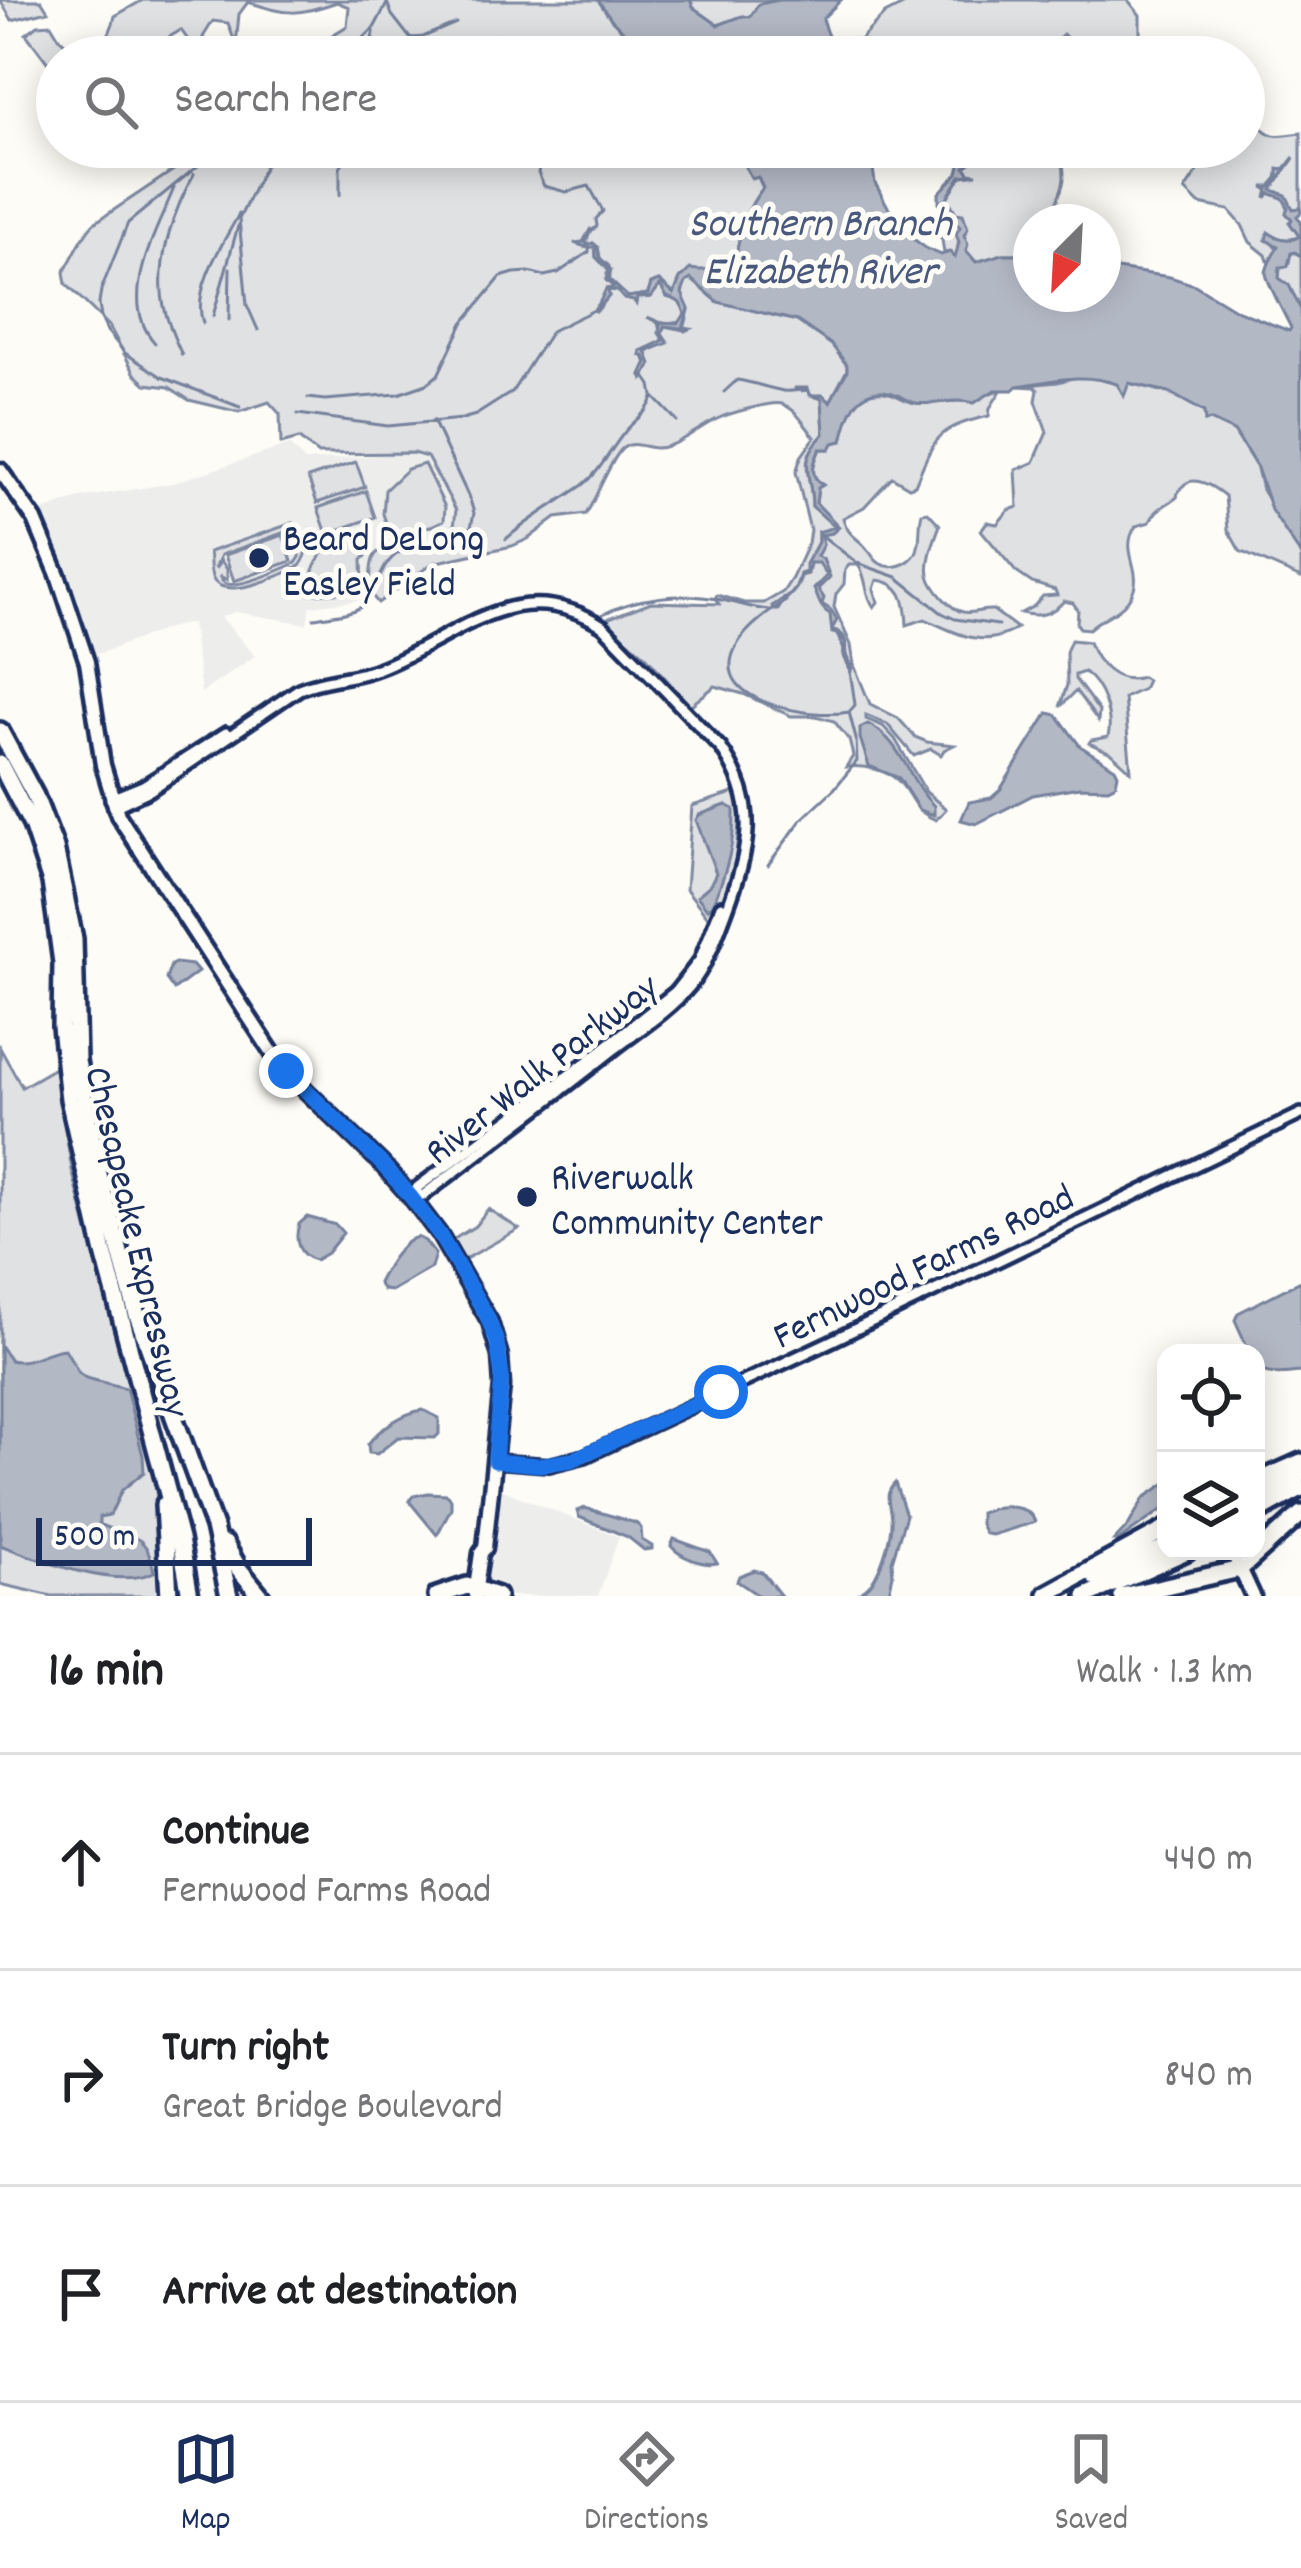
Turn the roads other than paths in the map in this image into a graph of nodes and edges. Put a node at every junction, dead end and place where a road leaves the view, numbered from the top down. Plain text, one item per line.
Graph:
1 (0, 470) edge
2 (0, 731) edge
3 (0, 764) edge
4 (113, 803) junction
5 (1301, 1114) edge
6 (411, 1197) junction
7 (495, 1461) junction
8 (1301, 1462) edge
9 (161, 1472) junction
10 (1301, 1473) edge
11 (1265, 1478) edge
12 (1301, 1488) edge
13 (1265, 1493) edge
14 (1265, 1508) edge
15 (207, 1509) junction
16 (1301, 1514) edge
17 (214, 1527) junction
18 (1157, 1534) edge
19 (1265, 1541) edge
20 (1157, 1551) edge
21 (1167, 1560) edge
22 (1237, 1560) edge
23 (1240, 1560) edge
24 (483, 1593) edge
25 (255, 1594) edge
26 (1044, 1595) edge
27 (169, 1596) edge
28 (190, 1596) edge
29 (229, 1596) edge
30 (437, 1596) edge
31 (1086, 1596) edge
32 (1122, 1596) edge
33 (1257, 1596) edge

1 - 4 main road
2 - 15 highway, Chesapeake Expressway
3 - 9 highway, Chesapeake Expressway
4 - 6 main road
4 - 6 street, River Walk Parkway
5 - 7 street, Fernwood Farms Road
6 - 7 main road
7 - 24 main road
8 - 11 highway
9 - 27 highway
9 - 28 highway, Chesapeake Expressway
10 - 13 highway
12 - 14 highway
15 - 17 highway, Chesapeake Expressway
15 - 25 highway
16 - 19 highway
17 - 25 highway
17 - 29 highway, Chesapeake Expressway
18 - 26 highway
20 - 26 highway
21 - 31 highway
22 - 32 highway
23 - 33 main road
24 - 30 highway

